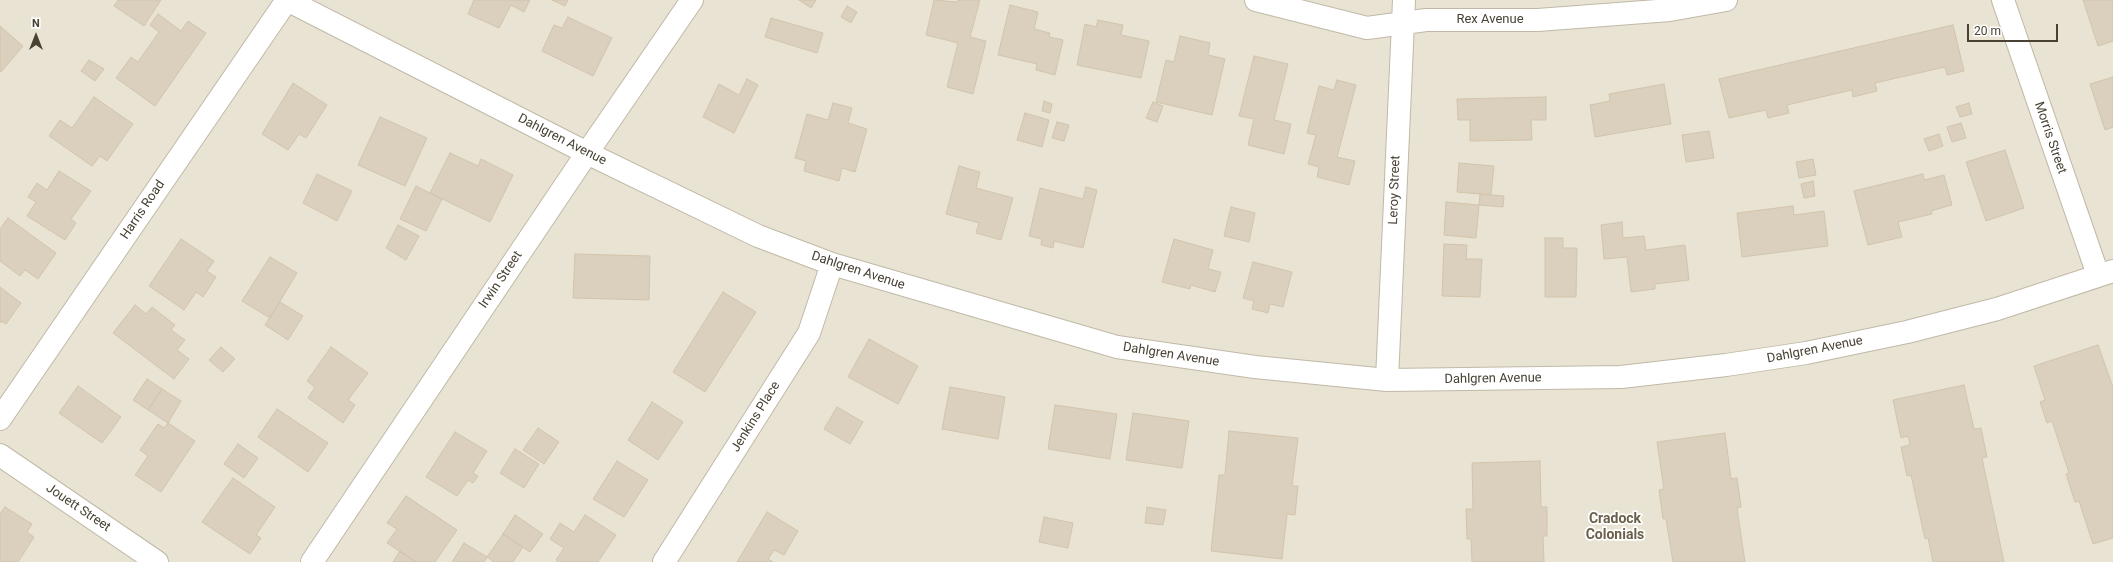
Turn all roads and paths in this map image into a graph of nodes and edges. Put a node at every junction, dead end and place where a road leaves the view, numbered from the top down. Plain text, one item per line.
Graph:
1 (287, 0) edge
2 (692, 0) edge
3 (1256, 0) edge
4 (1404, 0) edge
5 (1726, 0) edge
6 (2003, 0) edge
7 (1402, 24) junction
8 (586, 153) junction
9 (832, 264) junction
10 (2105, 273) edge
11 (1387, 380) junction
12 (0, 419) edge
13 (0, 455) edge
14 (157, 562) edge
15 (312, 562) edge
16 (664, 562) edge

1 - 8 street, Dahlgren Avenue
1 - 12 street, Harris Road
2 - 8 street, Irwin Street
3 - 7 street, Rex Avenue
4 - 7 street, Leroy Street
5 - 7 street, Rex Avenue
6 - 10 street, Morris Street
7 - 11 street, Leroy Street
8 - 9 street, Dahlgren Avenue
8 - 15 street, Irwin Street
9 - 11 street, Dahlgren Avenue
9 - 16 street, Jenkins Place
10 - 11 street, Dahlgren Avenue
13 - 14 street, Jouett Street

